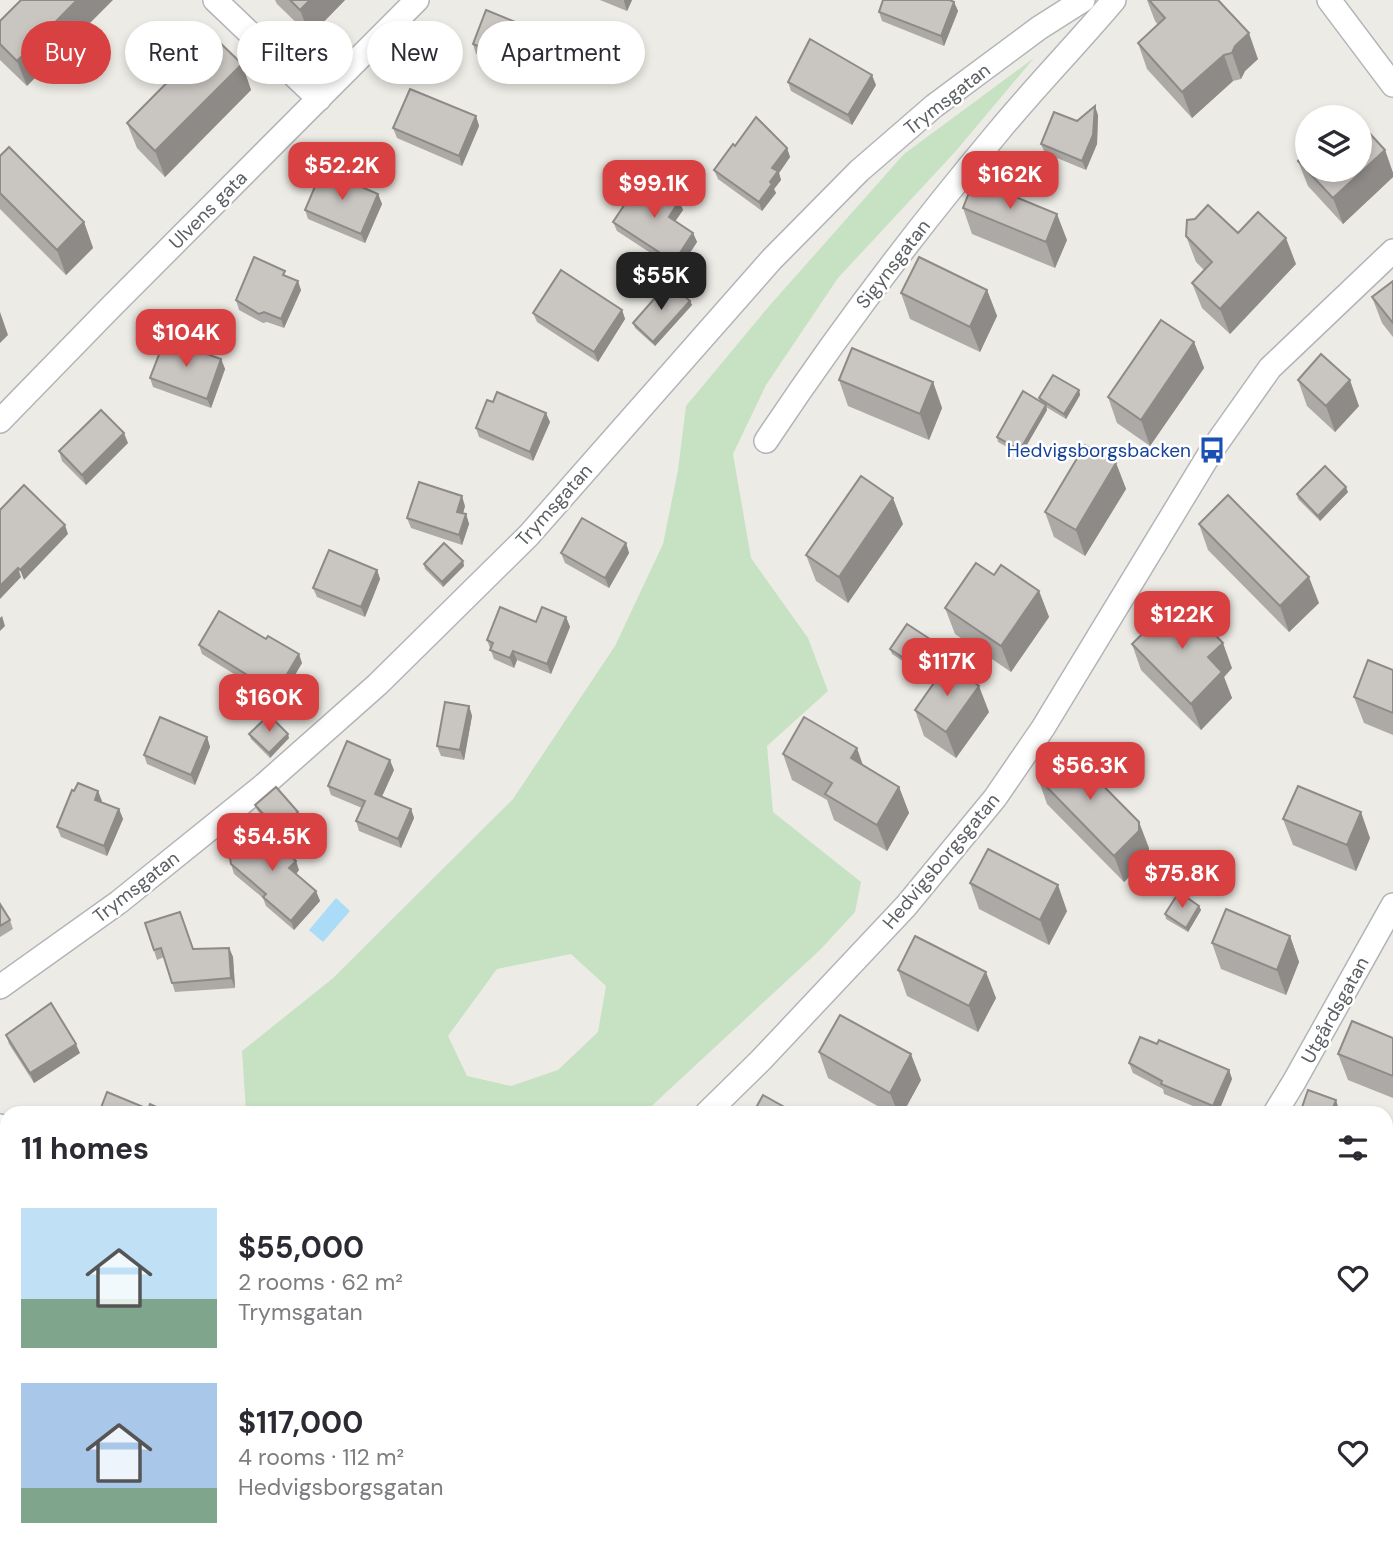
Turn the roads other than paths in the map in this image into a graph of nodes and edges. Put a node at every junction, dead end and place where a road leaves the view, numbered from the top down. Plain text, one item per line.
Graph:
1 (215, 0) edge
2 (417, 0) edge
3 (1083, 0) edge
4 (1114, 0) edge
5 (1329, 0) edge
6 (1393, 85) edge
7 (319, 99) junction
8 (1393, 251) edge
9 (0, 421) edge
10 (766, 442) dead end
11 (1393, 905) edge
12 (0, 987) edge
13 (714, 1106) edge
14 (1279, 1106) edge

1 - 7 street
2 - 7 street, Ulvens gata
3 - 12 street, Trymsgatan
4 - 10 street, Sigynsgatan
5 - 6 street
7 - 9 street, Ulvens gata
8 - 13 street, Hedvigsborgsgatan
11 - 14 street, Utgårdsgatan

